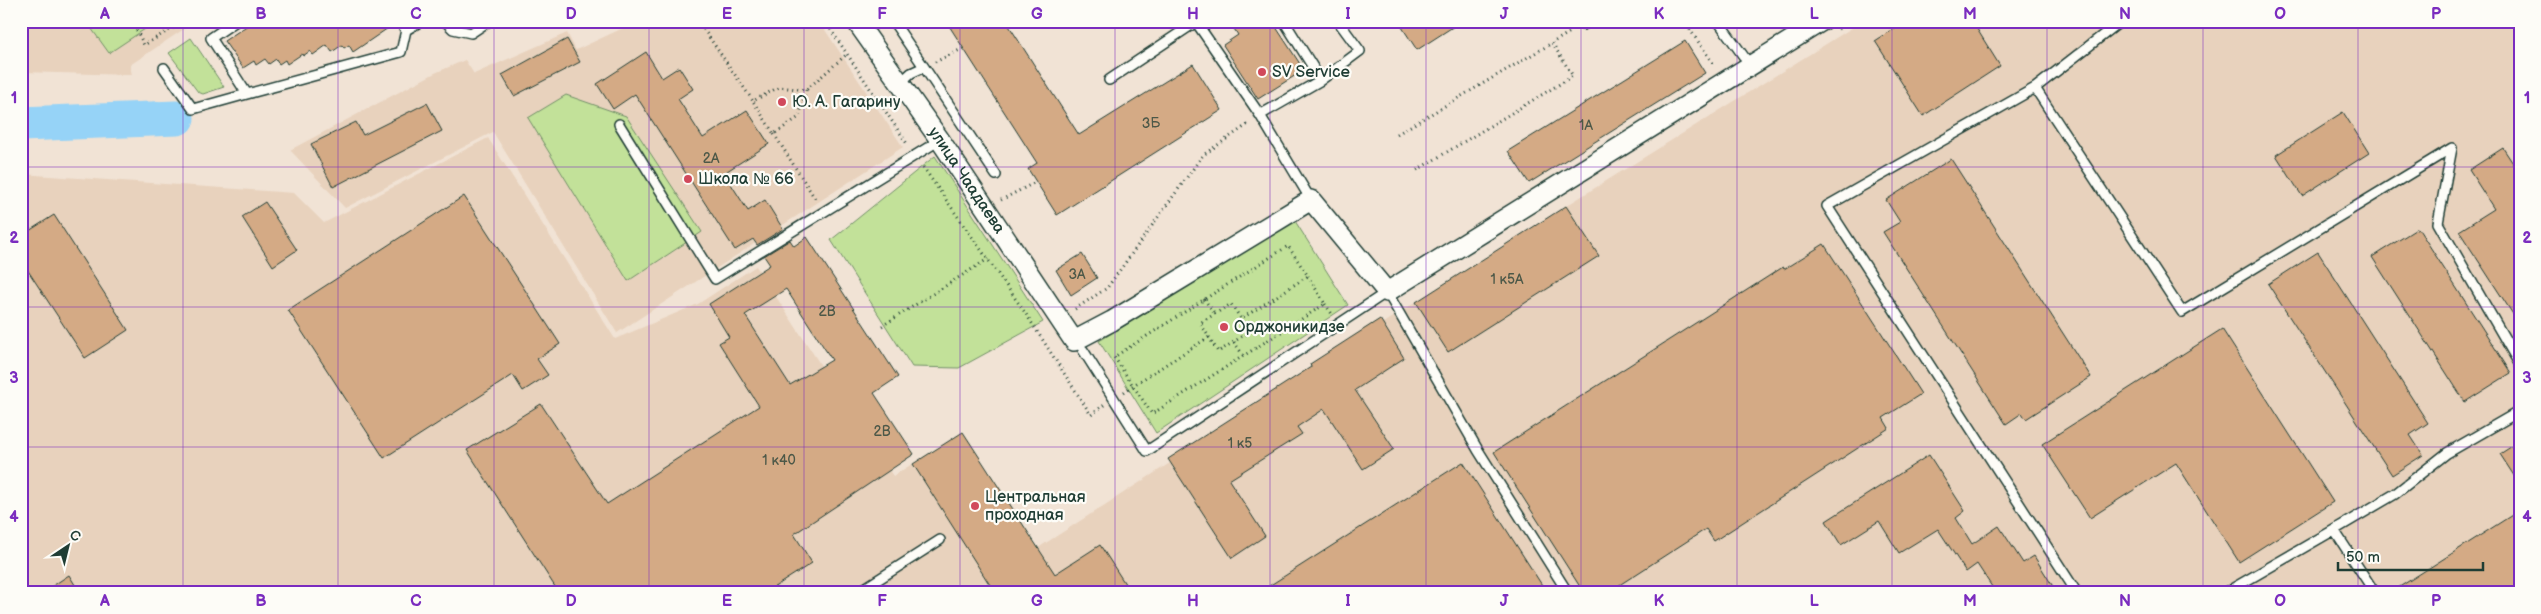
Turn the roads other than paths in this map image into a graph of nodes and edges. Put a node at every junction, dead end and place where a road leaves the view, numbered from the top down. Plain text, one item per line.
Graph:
1 (236, 21) edge
2 (399, 21) edge
3 (421, 21) edge
4 (446, 21) edge
5 (489, 21) edge
6 (856, 21) edge
7 (893, 21) edge
8 (1196, 21) edge
9 (1284, 21) edge
10 (1338, 21) edge
11 (1718, 21) edge
12 (1822, 21) edge
13 (2120, 21) edge
14 (1802, 26) edge
15 (406, 30) junction
16 (1750, 65) junction
17 (924, 66) junction
18 (164, 68) dead end
19 (1109, 80) dead end
20 (1321, 80) junction
21 (900, 83) junction
22 (2035, 88) junction
23 (247, 94) junction
24 (1260, 115) junction
25 (619, 124) dead end
26 (940, 140) junction
27 (996, 175) dead end
28 (1311, 200) junction
29 (1387, 292) junction
30 (1079, 346) junction
31 (2520, 365) edge
32 (2520, 411) edge
33 (2334, 530) junction
34 (940, 540) dead end
35 (857, 593) edge
36 (1568, 593) edge
37 (2077, 593) edge
38 (2225, 593) edge
39 (2374, 593) edge

1 - 23 lane
2 - 15 lane
3 - 15 lane
4 - 5 lane
6 - 21 street, улица Чаадаева
7 - 17 lane
8 - 19 lane
8 - 24 lane
9 - 20 lane
10 - 20 lane
11 - 16 lane
12 - 14 street
13 - 22 lane
14 - 16 street
15 - 23 lane
16 - 29 street
17 - 21 lane
17 - 27 lane
18 - 23 lane
20 - 24 lane
21 - 26 street, улица Чаадаева
22 - 31 lane
22 - 37 lane
24 - 28 lane
25 - 26 lane
26 - 30 street, улица Чаадаева
28 - 29 street
28 - 30 street
29 - 30 lane
29 - 36 lane
32 - 33 lane
33 - 38 lane
33 - 39 lane
34 - 35 lane

